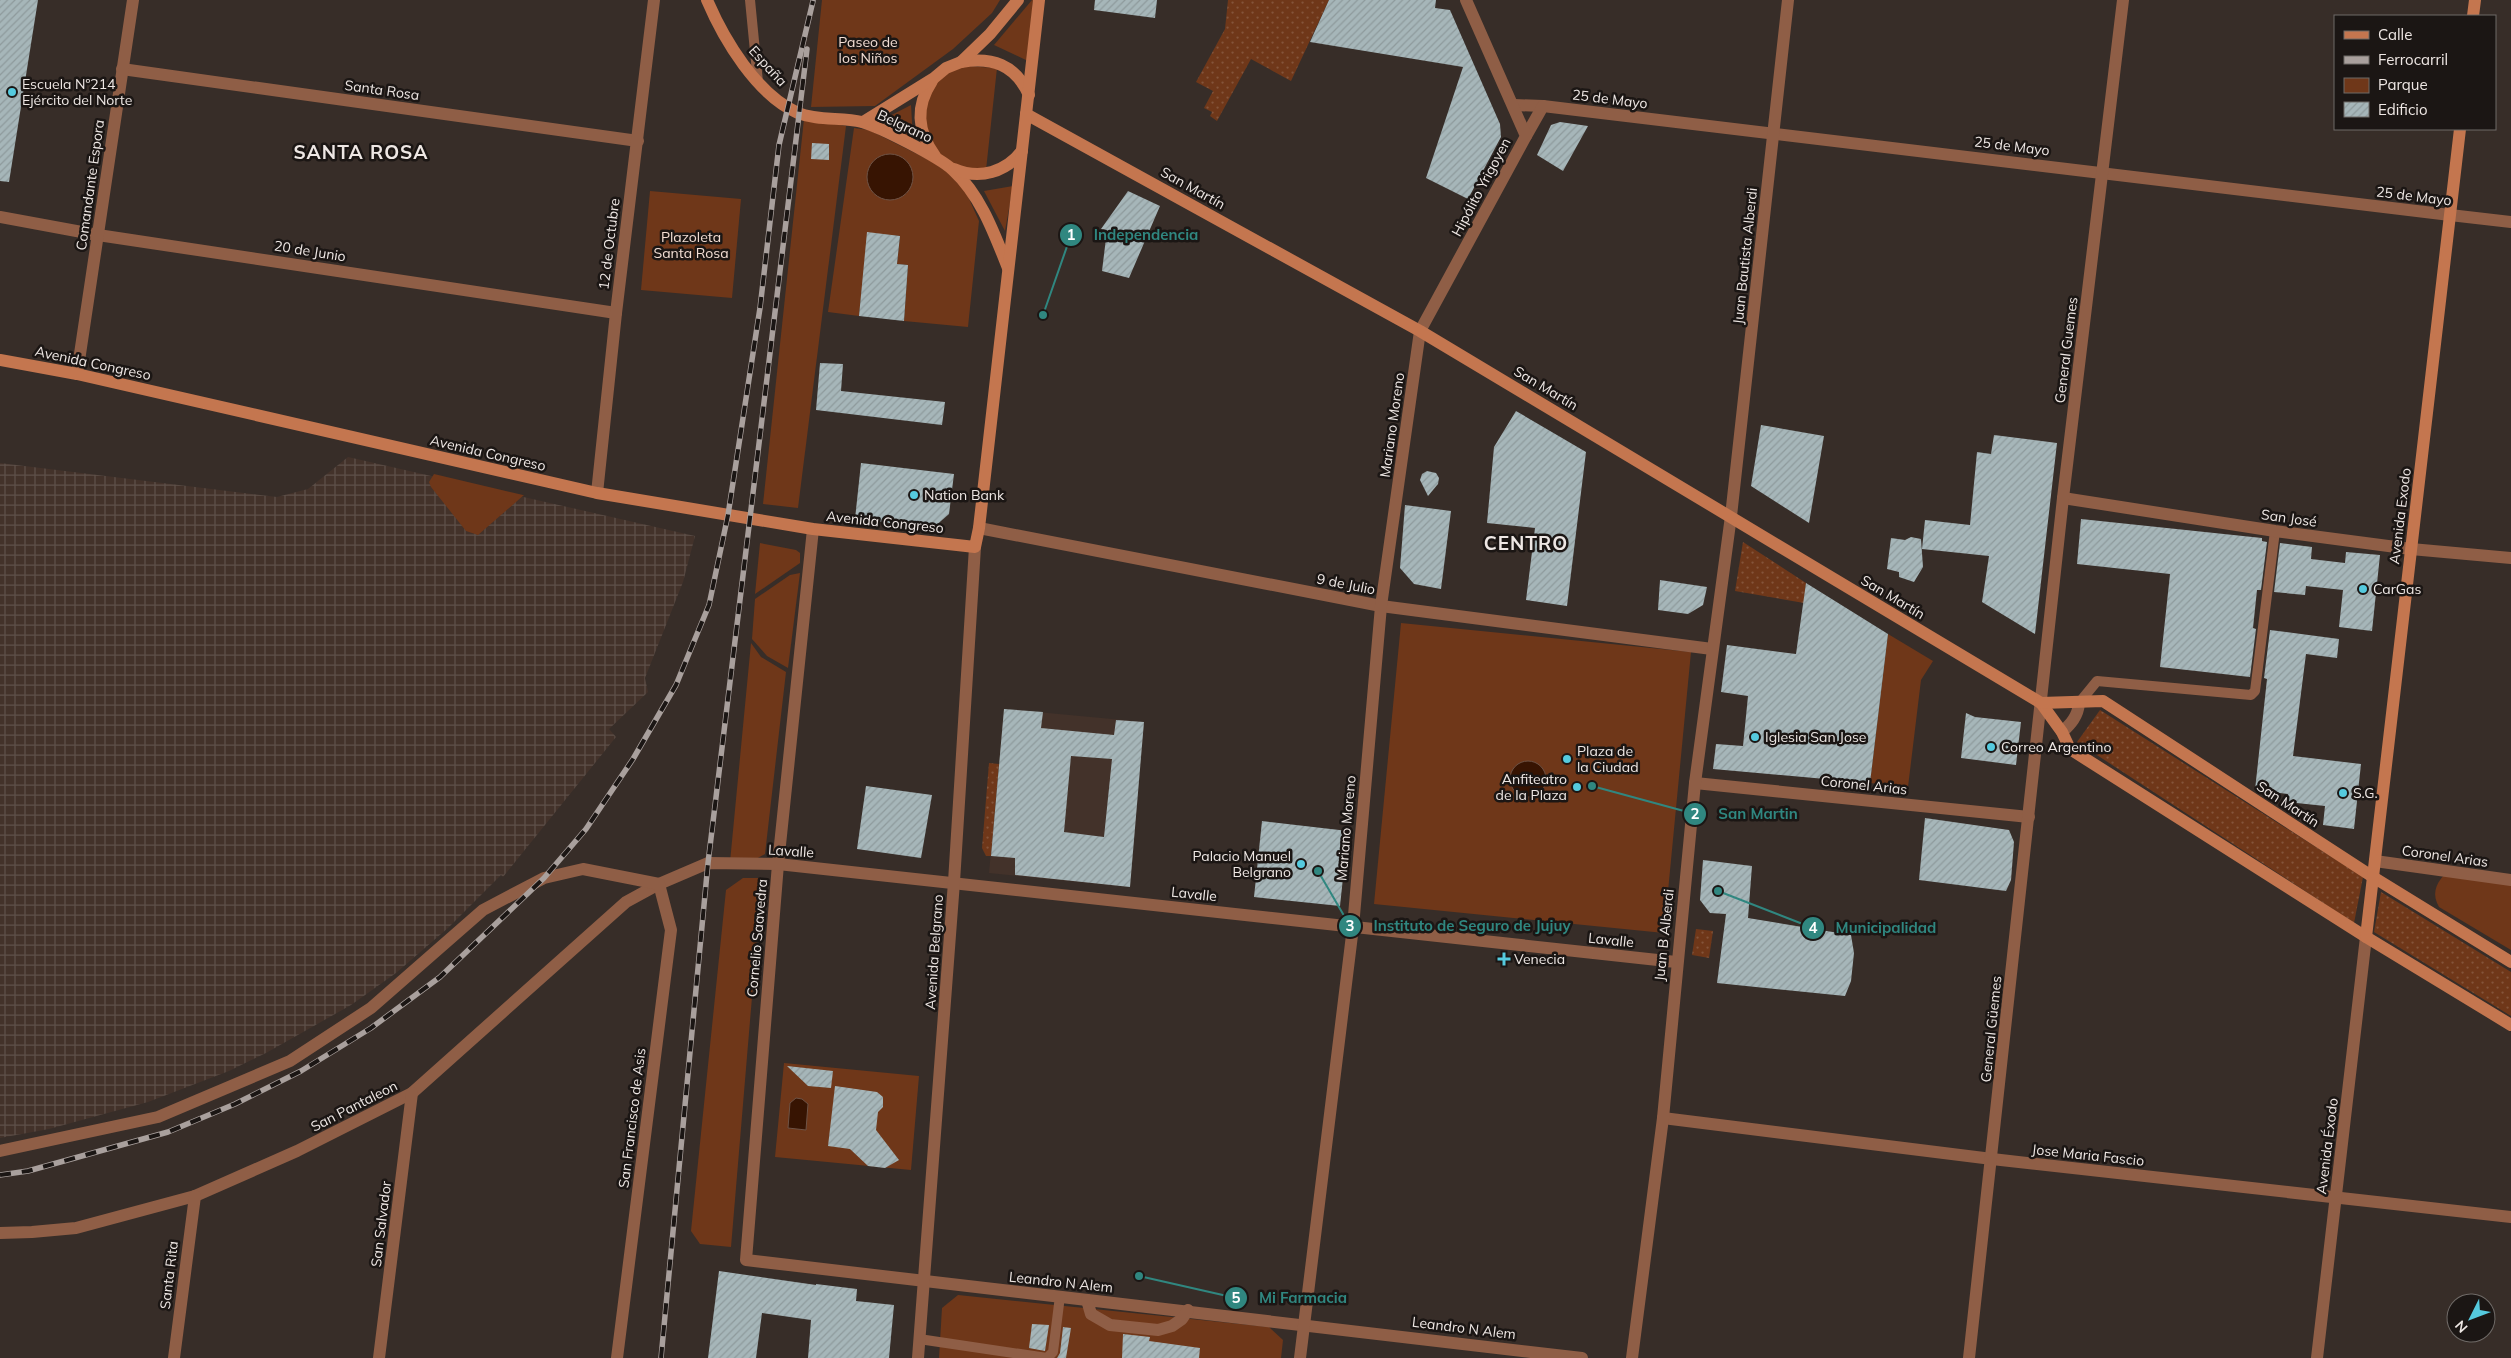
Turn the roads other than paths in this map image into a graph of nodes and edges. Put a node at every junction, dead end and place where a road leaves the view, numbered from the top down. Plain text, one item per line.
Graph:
1 (133, 0) edge
2 (654, 0) edge
3 (707, 0) edge
4 (750, 0) edge
5 (1018, 0) edge
6 (1040, 0) edge
7 (1466, 0) edge
8 (1788, 0) edge
9 (2123, 0) edge
10 (2475, 0) edge
11 (2473, 15) edge
12 (961, 62) junction
13 (122, 69) junction
14 (934, 78) junction
15 (758, 82) junction
16 (1028, 95) junction
17 (1514, 105) junction
18 (1543, 106) junction
19 (1026, 114) junction
20 (863, 122) junction
21 (2460, 130) edge
22 (1774, 133) junction
23 (1526, 136) junction
24 (638, 141) junction
25 (1022, 151) junction
26 (935, 156) junction
27 (952, 168) junction
28 (2102, 172) junction
29 (2450, 215) junction
30 (0, 217) edge
31 (2511, 222) edge
32 (98, 234) junction
33 (1009, 270) junction
34 (616, 313) junction
35 (1420, 331) junction
36 (0, 360) edge
37 (77, 374) junction
38 (597, 493) junction
39 (2063, 498) junction
40 (1731, 516) junction
41 (979, 528) junction
42 (813, 529) junction
43 (2275, 531) junction
44 (975, 547) junction
45 (2411, 548) junction
46 (2511, 558) edge
47 (1381, 606) junction
48 (1712, 649) junction
49 (2041, 703) junction
50 (2079, 704) junction
51 (2062, 732) junction
52 (1695, 783) junction
53 (2029, 817) junction
54 (2375, 861) junction
55 (708, 863) joint
56 (778, 864) junction
57 (2373, 877) junction
58 (2511, 880) edge
59 (954, 882) junction
60 (660, 884) junction
61 (1353, 927) junction
62 (2366, 937) junction
63 (1676, 962) junction
64 (2511, 962) edge
65 (2511, 1025) edge
66 (412, 1093) junction
67 (1663, 1118) junction
68 (0, 1151) edge
69 (1992, 1159) junction
70 (195, 1196) junction
71 (2336, 1198) junction
72 (2511, 1217) edge
73 (0, 1233) edge
74 (746, 1260) joint
75 (924, 1282) junction
76 (1060, 1296) junction
77 (1087, 1300) junction
78 (1188, 1310) junction
79 (1304, 1323) junction
80 (919, 1339) junction
81 (174, 1358) edge
82 (379, 1358) edge
83 (617, 1358) edge
84 (918, 1358) edge
85 (1300, 1358) edge
86 (1582, 1358) edge
87 (1632, 1358) edge
88 (1969, 1358) edge
89 (2317, 1358) edge

1 - 13 street, Comandante Espora
2 - 24 street, 12 de Octubre
3 - 15 main road, España
4 - 15 lane
5 - 12 main road, Belgrano
6 - 16 main road, Belgrano
7 - 17 street, Hipólito Yrigoyen
8 - 22 street, Juan Bautista Alberdi
9 - 28 street, General Guemes
10 - 11 main road
12 - 14 main road, Belgrano
12 - 16 main road
13 - 24 street, Santa Rosa
13 - 32 street, Comandante Espora
14 - 20 main road, Belgrano
14 - 26 main road
15 - 20 main road, España
16 - 19 main road, Belgrano
17 - 18 street, 25 de Mayo
17 - 23 street, Hipólito Yrigoyen
18 - 22 street, 25 de Mayo
18 - 23 street
19 - 25 main road, Belgrano
19 - 35 main road, San Martín
20 - 26 main road, Belgrano
21 - 29 main road, Avenida Exodo
22 - 28 street, 25 de Mayo
22 - 40 street, Juan Bautista Alberdi
23 - 35 street, Hipólito Yrigoyen
24 - 34 street, 12 de Octubre
25 - 27 main road
25 - 33 main road, Belgrano
26 - 27 main road, Belgrano
27 - 33 main road, Belgrano
28 - 29 street, 25 de Mayo
28 - 39 street, General Guemes
29 - 31 street, 25 de Mayo
29 - 45 main road, Avenida Exodo
30 - 32 street, 20 de Junio
32 - 34 street, 20 de Junio
32 - 37 street, Comandante Espora
33 - 41 main road, Belgrano
34 - 38 street, 12 de Octubre
35 - 40 main road, San Martín
35 - 47 street, Mariano Moreno
36 - 37 main road, Avenida Congreso
37 - 38 main road, Avenida Congreso
38 - 42 main road, Avenida Congreso
39 - 43 street, San José
39 - 49 street, General Guemes
40 - 48 street, Juan B Alberdi
40 - 49 main road, San Martín
41 - 44 main road, Belgrano
41 - 47 street, 9 de Julio
42 - 44 main road, Avenida Congreso
42 - 56 street, Cornelio Saavedra
43 - 45 street, San José
43 - 50 lane
44 - 59 street, Avenida Belgrano
45 - 46 street, San José
45 - 54 main road, Avenida Exodo
47 - 48 street, 9 de Julio
47 - 61 street, Mariano Moreno
48 - 52 street, Juan B Alberdi
49 - 50 main road, San Martín
49 - 51 main road, San Martín
49 - 53 street, General Güemes
50 - 51 street
50 - 57 main road, San Martín
51 - 62 main road, San Martín
52 - 53 street, Coronel Arias
52 - 63 street, Juan B Alberdi
53 - 69 street, General Güemes
54 - 57 main road, Avenida Exodo
54 - 58 street, Coronel Arias
55 - 56 street, Lavalle
55 - 60 street, San Pantaleon
56 - 59 street, Lavalle
56 - 74 street, Cornelio Saavedra
57 - 62 main road, Avenida Exodo
57 - 64 main road, San Martín
59 - 61 street, Lavalle
59 - 75 street, Avenida Belgrano
60 - 66 street, San Pantaleon
60 - 68 street
60 - 83 street, San Francisco de Asis
61 - 63 street, Lavalle
61 - 79 street, Mariano Moreno
62 - 65 main road, San Martín
62 - 71 street, Avenida Éxodo
63 - 67 street, Juan B Alberdi
66 - 70 street, San Pantaleon
66 - 82 street, San Salvador
67 - 69 street, Jose Maria Fascio
67 - 87 street, Juan B Alberdi
69 - 71 street, Jose Maria Fascio
69 - 88 street, General Güemes
70 - 73 street, San Pantaleon
70 - 81 street, Santa Rita
71 - 72 street, Jose Maria Fascio
71 - 89 street, Avenida Éxodo
74 - 75 street, Leandro N Alem
75 - 76 street, Leandro N Alem
75 - 80 street, Avenida Belgrano
76 - 77 street, Leandro N Alem
76 - 80 lane
77 - 78 street, Leandro N Alem
77 - 78 street
78 - 79 street, Leandro N Alem
79 - 85 street, Mariano Moreno
79 - 86 street, Leandro N Alem
80 - 84 street, Avenida Belgrano

